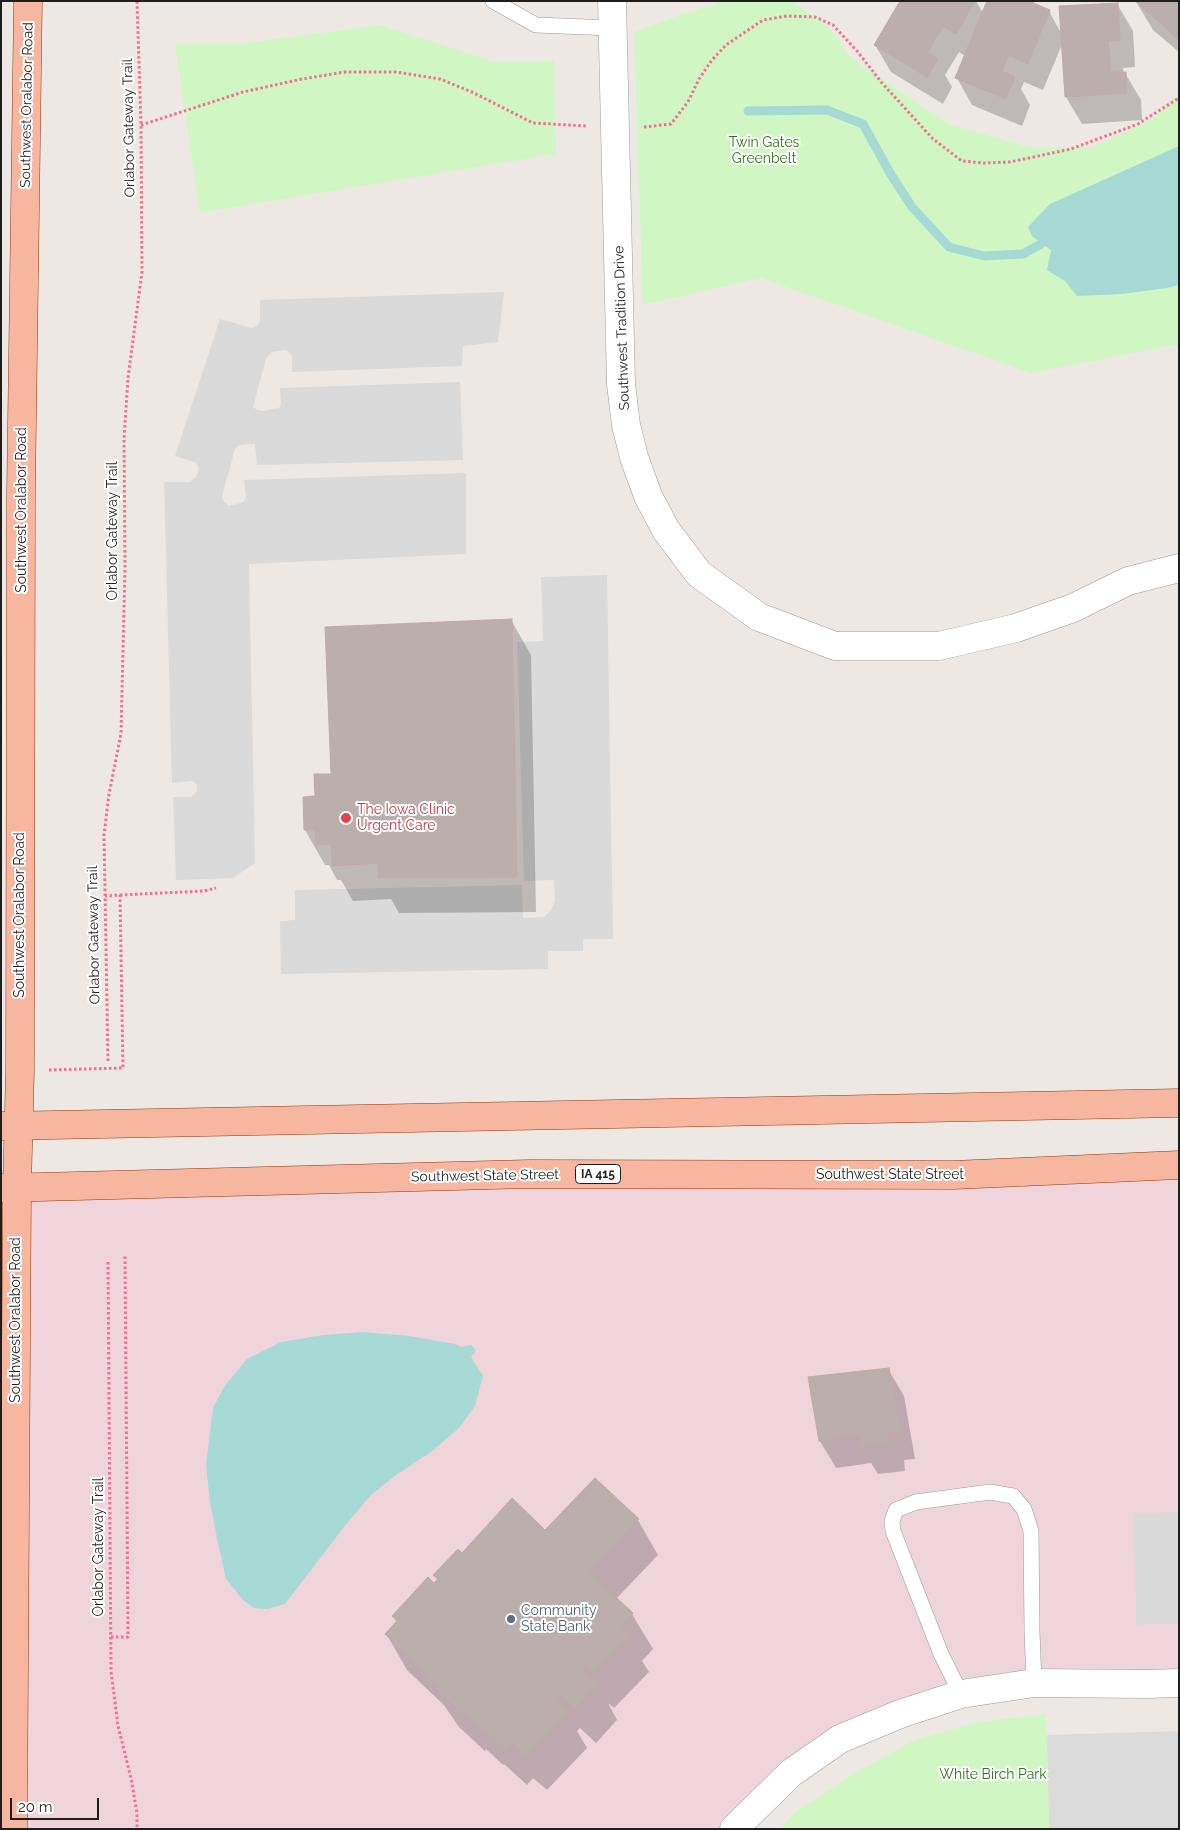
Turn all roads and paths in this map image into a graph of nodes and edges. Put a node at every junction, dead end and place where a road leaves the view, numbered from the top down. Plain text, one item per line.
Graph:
1 (28, 1) edge
2 (137, 1) edge
3 (493, 1) edge
4 (612, 1) edge
5 (612, 28) junction
6 (1179, 98) edge
7 (141, 125) junction
8 (616, 128) junction
9 (1179, 568) edge
10 (216, 888) dead end
11 (120, 895) junction
12 (105, 896) junction
13 (108, 1061) dead end
14 (53, 1070) dead end
15 (1179, 1103) edge
16 (10, 1126) edge
17 (1179, 1165) edge
18 (9, 1188) edge
19 (125, 1255) dead end
20 (108, 1262) dead end
21 (111, 1637) junction
22 (1034, 1682) junction
23 (1179, 1683) edge
24 (961, 1694) junction
25 (13, 1829) edge
26 (136, 1829) edge
27 (734, 1829) edge

1 - 16 main road, Southwest Oralabor Road
2 - 7 path, Orlabor Gateway Trail
3 - 5 lane
4 - 5 street, Southwest Tradition Drive
5 - 8 street, Southwest Tradition Drive
6 - 8 path
7 - 8 path
7 - 12 path, Orlabor Gateway Trail
8 - 9 street, Southwest Tradition Drive
10 - 11 path
11 - 12 path
11 - 14 path
12 - 13 path, Orlabor Gateway Trail
15 - 16 main road
16 - 18 main road, Southwest Oralabor Road
17 - 18 main road, Southwest State Street / IA 415
18 - 25 main road, Southwest Oralabor Road
19 - 21 path
20 - 21 path, Orlabor Gateway Trail
21 - 26 path, Orlabor Gateway Trail
22 - 23 street
22 - 24 street
22 - 24 lane
24 - 27 street

